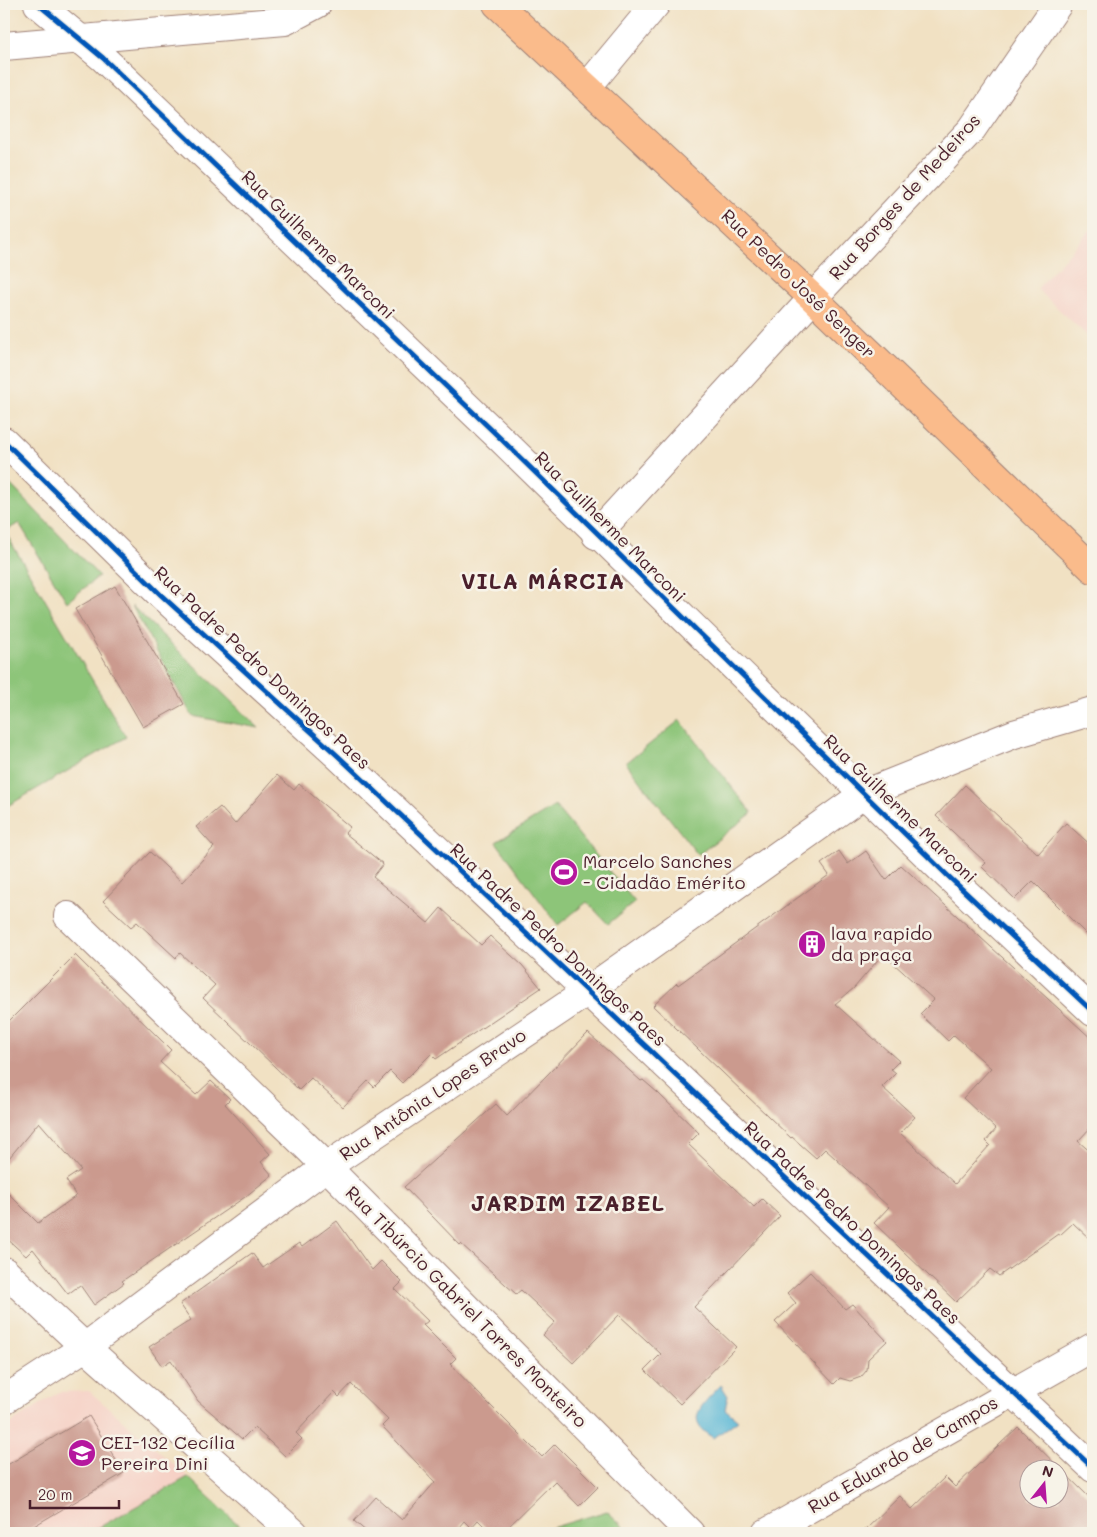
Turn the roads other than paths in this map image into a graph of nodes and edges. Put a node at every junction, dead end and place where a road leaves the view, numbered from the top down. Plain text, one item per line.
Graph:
1 (38, 4) edge
2 (317, 4) edge
3 (497, 4) edge
4 (656, 4) edge
5 (1058, 4) edge
6 (82, 40) junction
7 (4, 46) edge
8 (588, 86) junction
9 (813, 298) junction
10 (7, 451) edge
11 (596, 534) junction
12 (1093, 569) edge
13 (1093, 710) edge
14 (864, 794) junction
15 (68, 916) dead end
16 (587, 991) junction
17 (1093, 1012) edge
18 (326, 1167) junction
19 (4, 1271) edge
20 (85, 1347) junction
21 (1093, 1348) edge
22 (1013, 1393) junction
23 (4, 1400) edge
24 (1093, 1468) edge
25 (294, 1533) edge
26 (690, 1533) edge
27 (766, 1533) edge

1 - 6 street, Rua Guilherme Marconi
2 - 6 street
3 - 8 main road, Rua Pedro José Senger
4 - 8 street
5 - 9 street, Rua Borges de Medeiros
6 - 7 street
6 - 11 street, Rua Guilherme Marconi
8 - 9 main road, Rua Pedro José Senger
9 - 11 street, Rua Borges de Medeiros
9 - 12 main road, Rua Pedro José Senger
10 - 16 street, Rua Padre Pedro Domingos Paes
11 - 14 street, Rua Guilherme Marconi
13 - 14 street, Rua Antônia Lopes Bravo
14 - 16 street, Rua Antônia Lopes Bravo
14 - 17 street, Rua Guilherme Marconi
15 - 18 street, Rua Tibúrcio Gabriel Torres Monteiro
16 - 18 street, Rua Antônia Lopes Bravo
16 - 22 street, Rua Padre Pedro Domingos Paes
18 - 20 street, Rua Antônia Lopes Bravo
18 - 26 street, Rua Tibúrcio Gabriel Torres Monteiro
19 - 20 street
20 - 23 street, Rua Antônia Lopes Bravo
20 - 25 street
21 - 22 street, Rua Eduardo de Campos
22 - 24 street, Rua Padre Pedro Domingos Paes
22 - 27 street, Rua Eduardo de Campos

